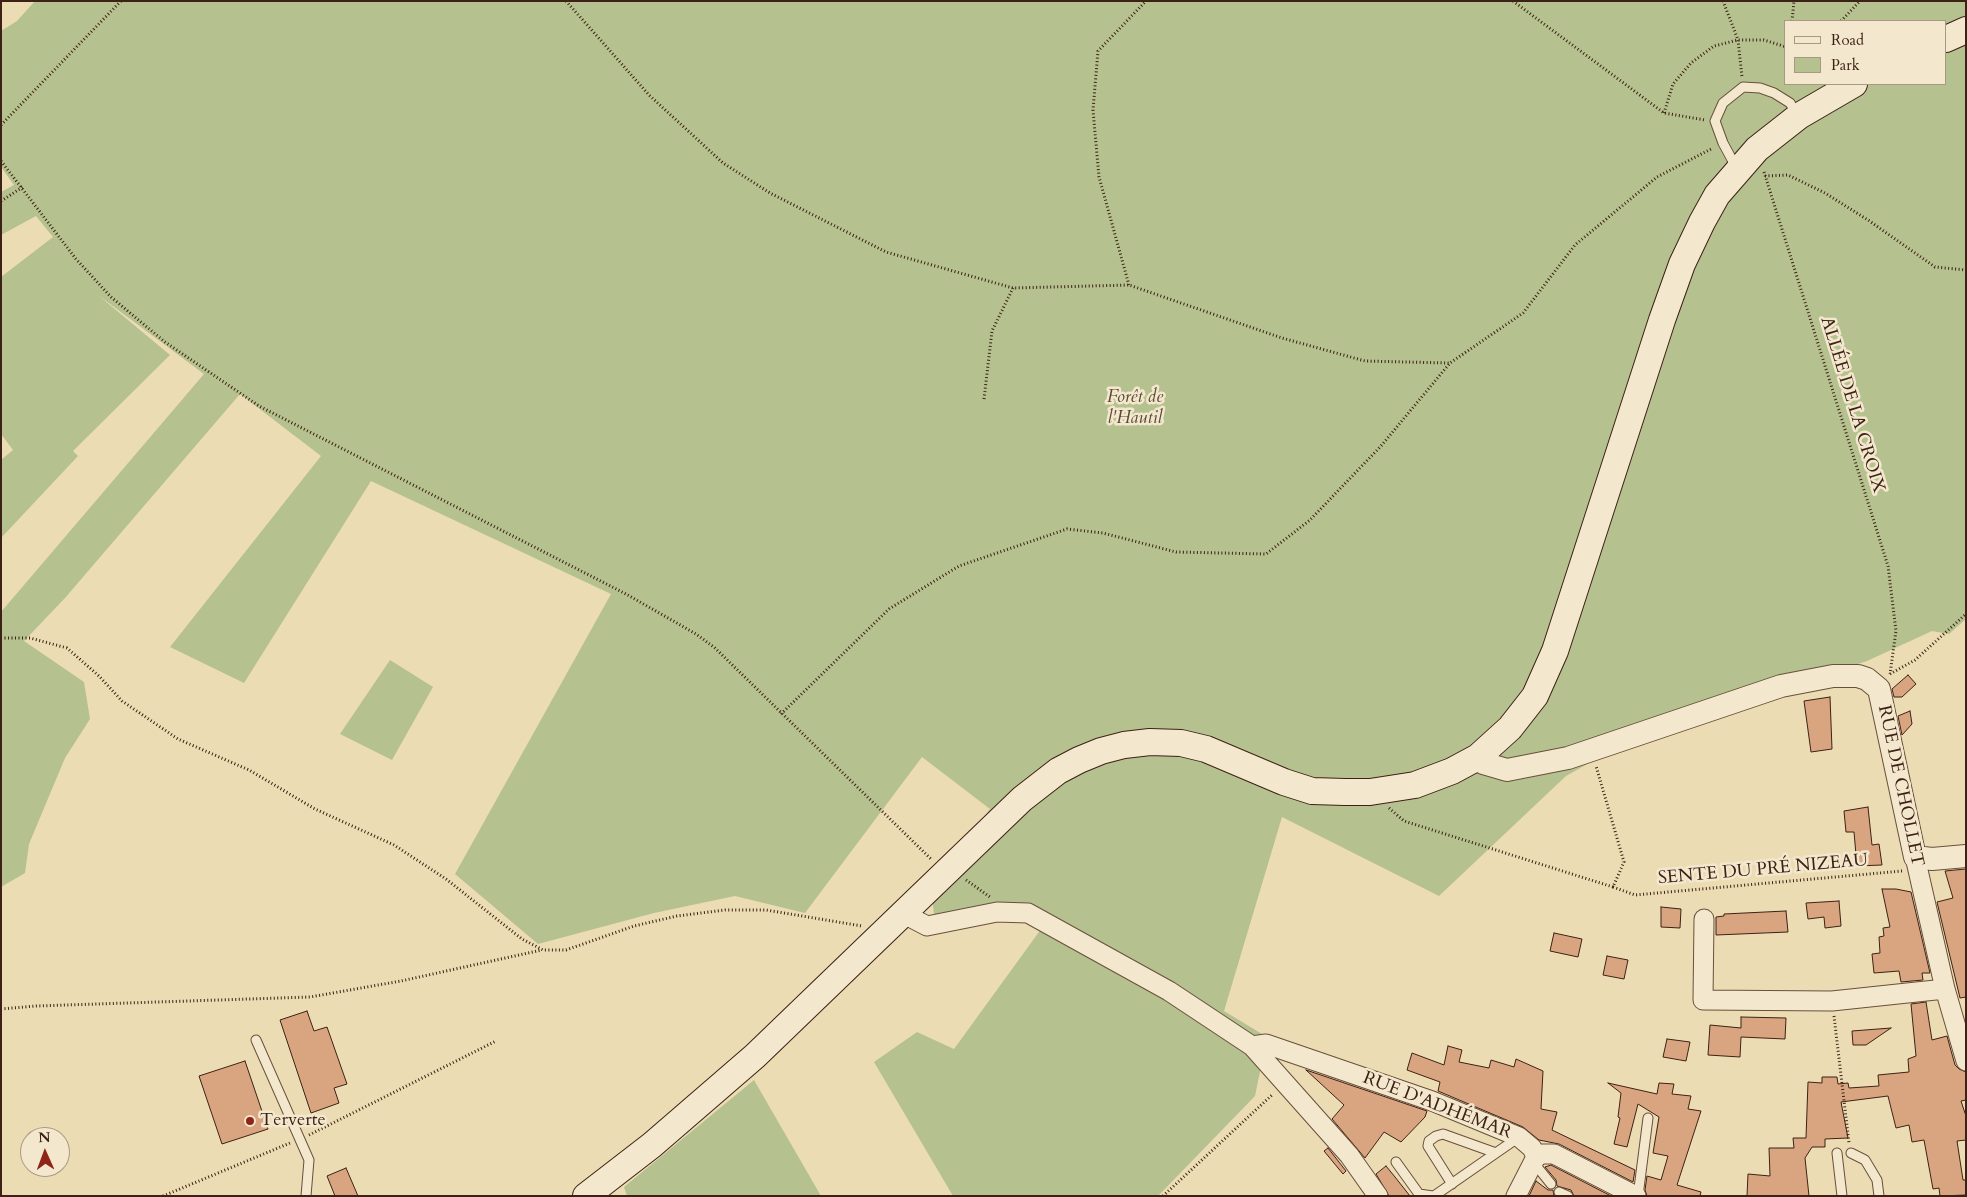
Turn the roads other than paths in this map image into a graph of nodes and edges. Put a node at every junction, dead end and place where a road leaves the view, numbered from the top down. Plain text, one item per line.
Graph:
1 (1966, 30) edge
2 (1947, 38) edge
3 (1852, 85) edge
4 (1794, 109) junction
5 (1737, 170) junction
6 (1478, 757) junction
7 (1966, 856) edge
8 (1916, 864) junction
9 (904, 914) junction
10 (1704, 919) dead end
11 (1945, 988) junction
12 (256, 1040) dead end
13 (1252, 1046) junction
14 (1966, 1061) edge
15 (1648, 1118) dead end
16 (1519, 1137) junction
17 (1496, 1153) junction
18 (1837, 1153) dead end
19 (1851, 1153) road end
20 (1535, 1160) junction
21 (1396, 1162) dead end
22 (1452, 1184) junction
23 (1551, 1184) dead end
24 (306, 1196) edge
25 (586, 1196) edge
26 (1378, 1196) edge
27 (1434, 1196) edge
28 (1516, 1196) edge
29 (1637, 1196) edge
30 (1842, 1196) edge
31 (1879, 1196) edge

1 - 2 main road
3 - 4 main road
4 - 5 main road
4 - 5 lane
5 - 6 main road
6 - 8 street, RUE DE CHOLLET
6 - 9 main road
7 - 8 street
8 - 11 street, RUE DE CHOLLET
9 - 13 street
9 - 25 main road
10 - 11 street
11 - 14 street, RUE DE CHOLLET
12 - 24 lane
13 - 16 street, RUE D'ADHÉMAR
13 - 26 street
15 - 29 lane
16 - 17 lane
16 - 20 street, RUE D'ADHÉMAR
17 - 22 lane
17 - 22 lane
18 - 30 lane
19 - 31 lane
20 - 23 lane
20 - 28 street
20 - 29 street
21 - 27 lane
22 - 27 lane

